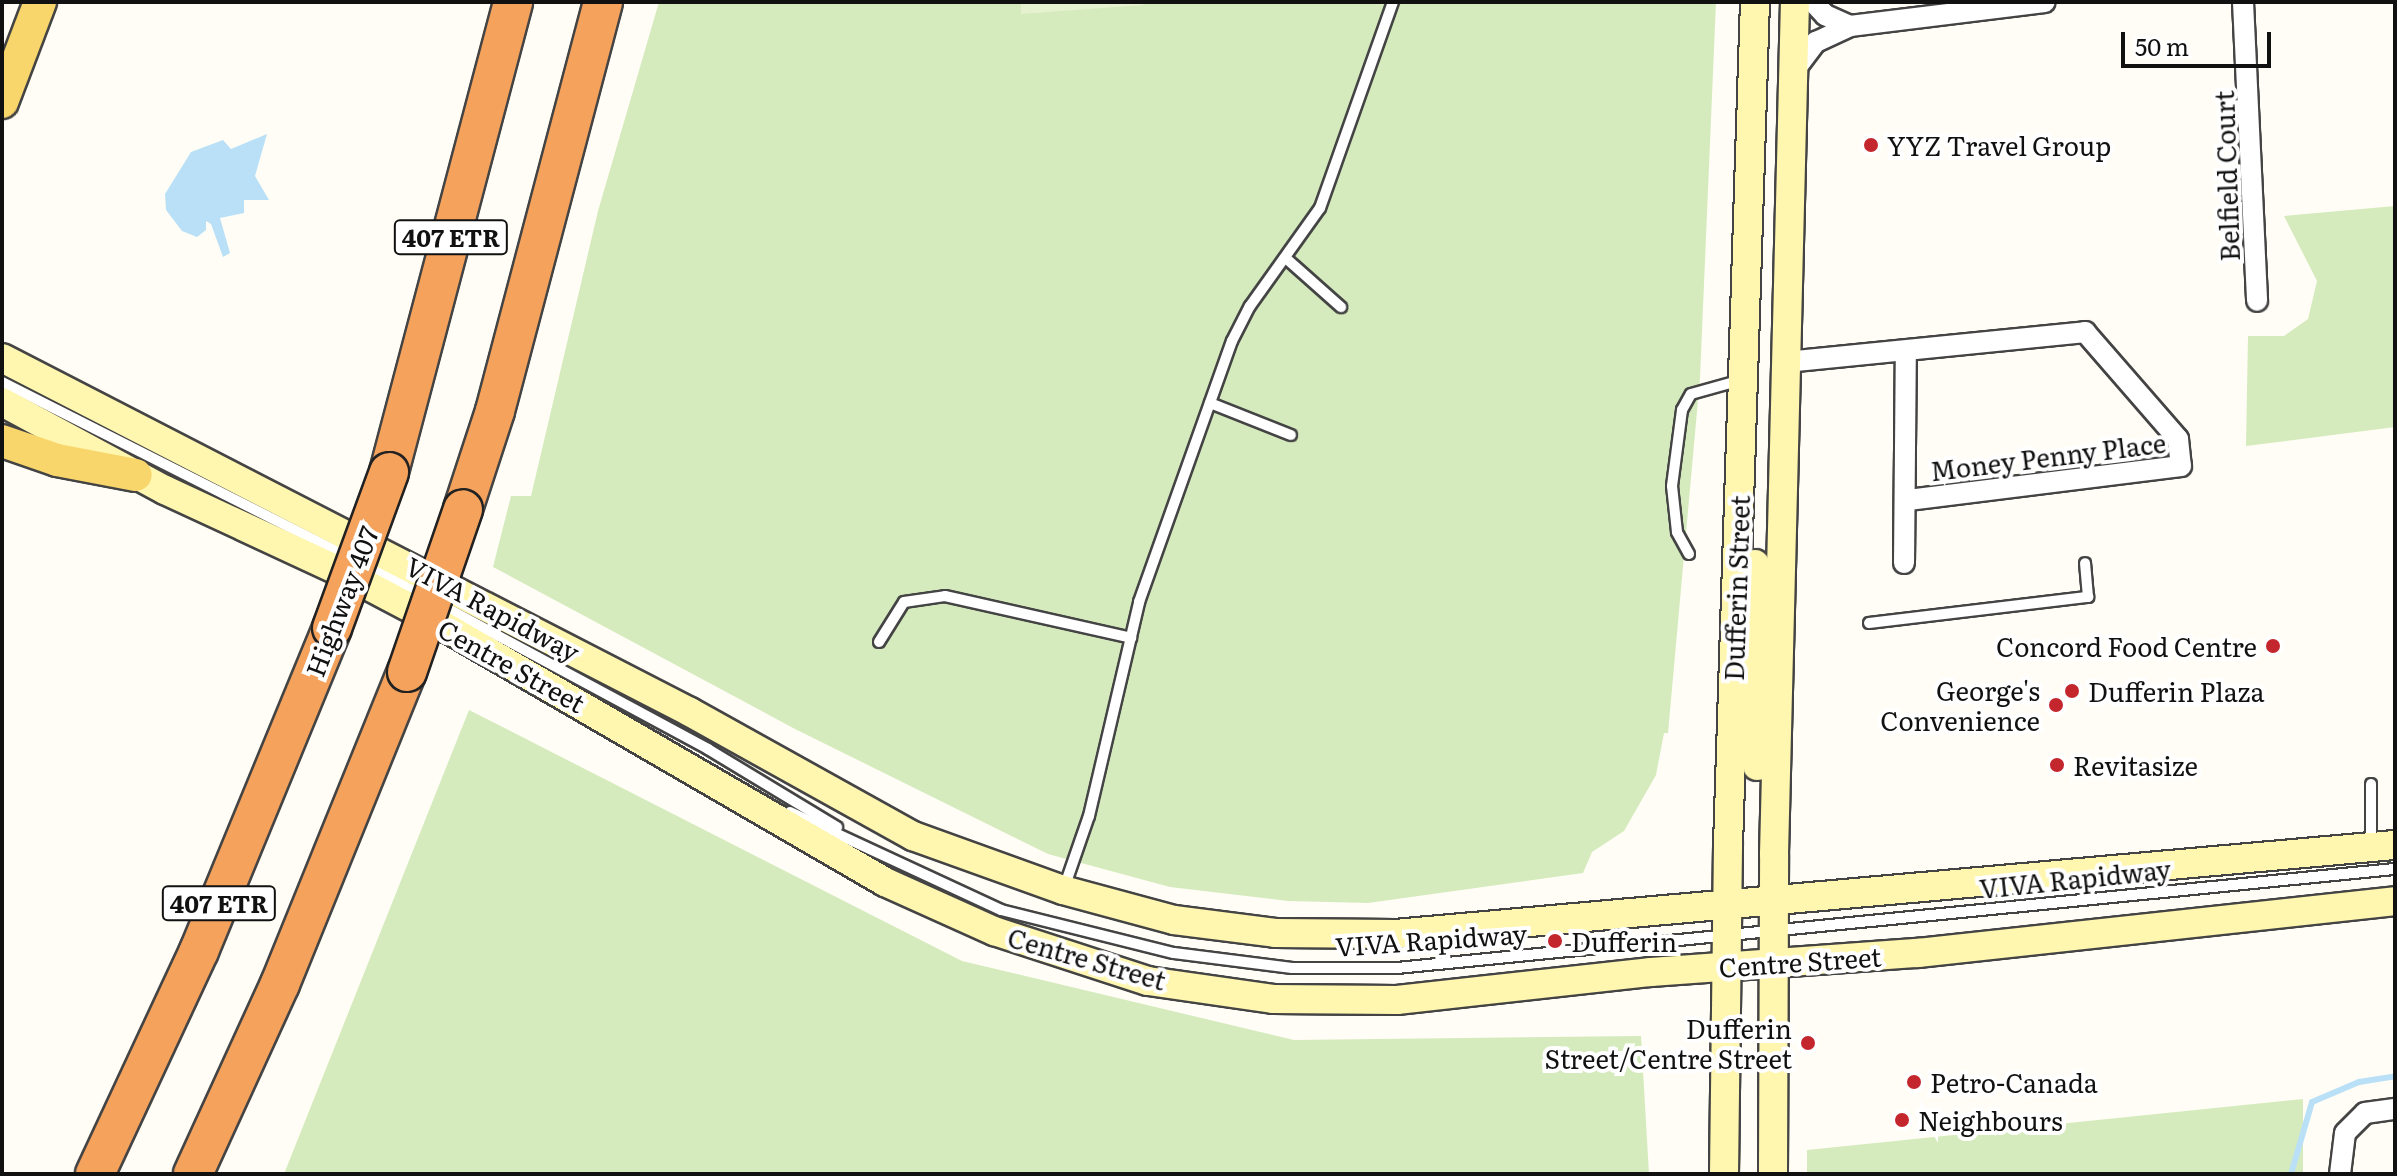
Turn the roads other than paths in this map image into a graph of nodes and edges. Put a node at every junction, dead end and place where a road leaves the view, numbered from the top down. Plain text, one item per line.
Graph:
1 (40, 2) edge
2 (513, 2) edge
3 (603, 2) edge
4 (1393, 2) edge
5 (1755, 2) edge
6 (1795, 2) edge
7 (1813, 2) edge
8 (2045, 2) edge
9 (2243, 2) edge
10 (1850, 26) junction
11 (1793, 72) junction
12 (2, 102) edge
13 (1288, 260) junction
14 (2257, 301) dead end
15 (1341, 307) dead end
16 (1906, 352) junction
17 (2, 358) edge
18 (1786, 362) junction
19 (2, 382) edge
20 (1743, 388) junction
21 (2, 402) edge
22 (1210, 403) junction
23 (1291, 435) dead end
24 (2, 441) edge
25 (136, 475) junction
26 (1908, 500) junction
27 (1689, 554) dead end
28 (1904, 563) dead end
29 (2085, 563) dead end
30 (1869, 623) dead end
31 (1131, 638) junction
32 (879, 642) dead end
33 (718, 782) junction
34 (2371, 784) dead end
35 (870, 846) junction
36 (2383, 846) edge
37 (2395, 869) edge
38 (1063, 890) junction
39 (2395, 901) edge
40 (1766, 902) junction
41 (1726, 905) junction
42 (1773, 930) junction
43 (1726, 935) junction
44 (1838, 958) junction
45 (1774, 963) junction
46 (1725, 966) junction
47 (2395, 1109) edge
48 (95, 1174) edge
49 (193, 1174) edge
50 (1724, 1174) edge
51 (1773, 1174) edge
52 (2340, 1174) edge

1 - 12 main road
2 - 48 highway, Highway 407 / 407 ETR, bridge
3 - 49 highway, 407 ETR, bridge
4 - 13 lane
5 - 20 main road, Dufferin Street
6 - 11 main road, Dufferin Street
7 - 10 street
8 - 10 street
9 - 14 street, Belfield Court
10 - 11 street
11 - 18 main road, Dufferin Street
13 - 15 lane
13 - 22 lane
16 - 18 street, Money Penny Place
16 - 26 street, Money Penny Place
16 - 26 street, Money Penny Place
17 - 38 main road, Centre Street
18 - 40 main road, Dufferin Street
19 - 35 lane, VIVA Rapidway
20 - 27 lane
20 - 40 main road
20 - 41 main road, Dufferin Street
21 - 25 main road, Centre Street
22 - 23 lane
22 - 31 lane
24 - 25 main road
25 - 33 main road, Centre Street
26 - 28 street, Money Penny Place
29 - 30 lane
31 - 32 lane
31 - 38 lane
33 - 35 lane, VIVA Rapidway
33 - 46 main road, Centre Street
34 - 36 lane
35 - 43 lane, VIVA Rapidway
36 - 40 main road, Centre Street
37 - 42 lane, VIVA Rapidway
38 - 41 main road, Centre Street
39 - 44 main road, Centre Street
40 - 41 main road, Centre Street
40 - 42 main road, Dufferin Street
41 - 43 main road, Dufferin Street
42 - 43 lane, VIVA Rapidway
42 - 44 main road
42 - 45 main road, Dufferin Street
43 - 46 main road, Dufferin Street
44 - 45 main road, Centre Street
45 - 46 main road, Centre Street
45 - 51 main road, Dufferin Street
46 - 50 main road, Dufferin Street
47 - 52 street

